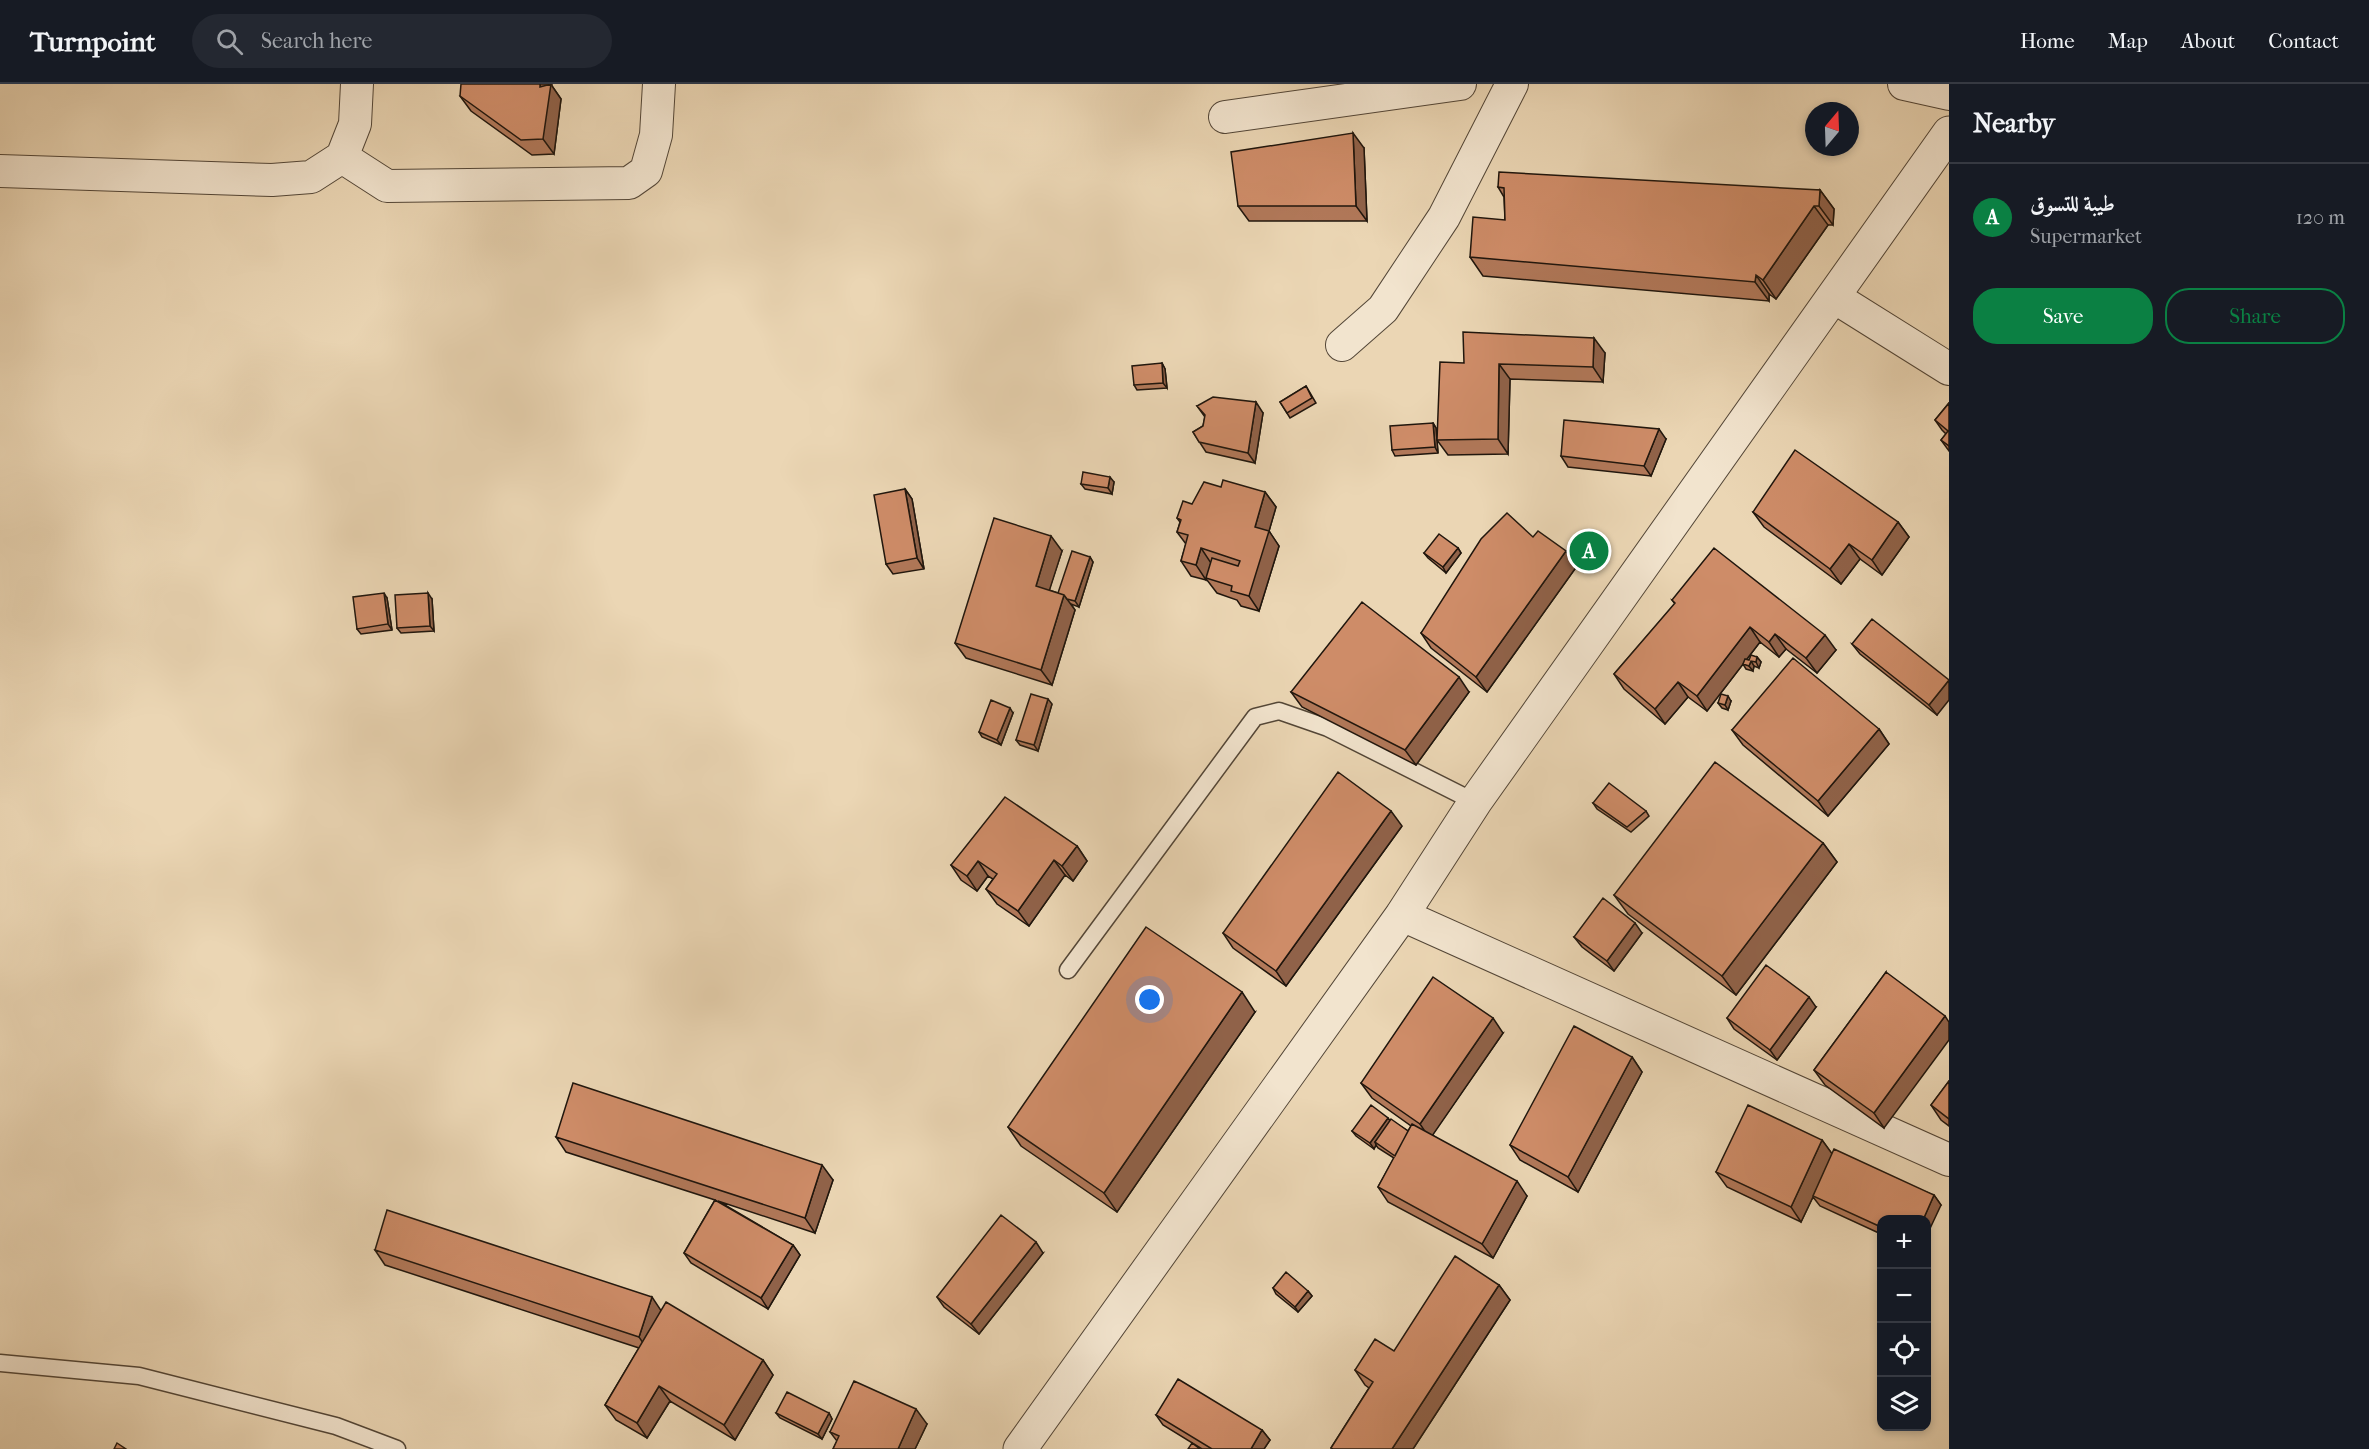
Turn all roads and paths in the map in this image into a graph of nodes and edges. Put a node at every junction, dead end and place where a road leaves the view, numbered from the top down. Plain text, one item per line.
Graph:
1 (357, 84) edge
2 (659, 84) edge
3 (1460, 84) edge
4 (1512, 84) edge
5 (1904, 84) edge
6 (1949, 94) edge
7 (1225, 117) dead end
8 (1949, 133) edge
9 (342, 157) junction
10 (0, 171) edge
11 (1834, 297) junction
12 (1342, 345) dead end
13 (1949, 369) edge
14 (1474, 802) junction
15 (1402, 915) junction
16 (1068, 970) dead end
17 (1949, 1160) edge
18 (0, 1363) edge
19 (397, 1449) edge
20 (1020, 1449) edge

1 - 9 street
2 - 9 street
3 - 7 street
4 - 12 street
5 - 6 street
8 - 11 street
9 - 10 street
11 - 13 street
11 - 14 street
14 - 15 street
14 - 16 lane
15 - 17 street
15 - 20 street
18 - 19 lane

